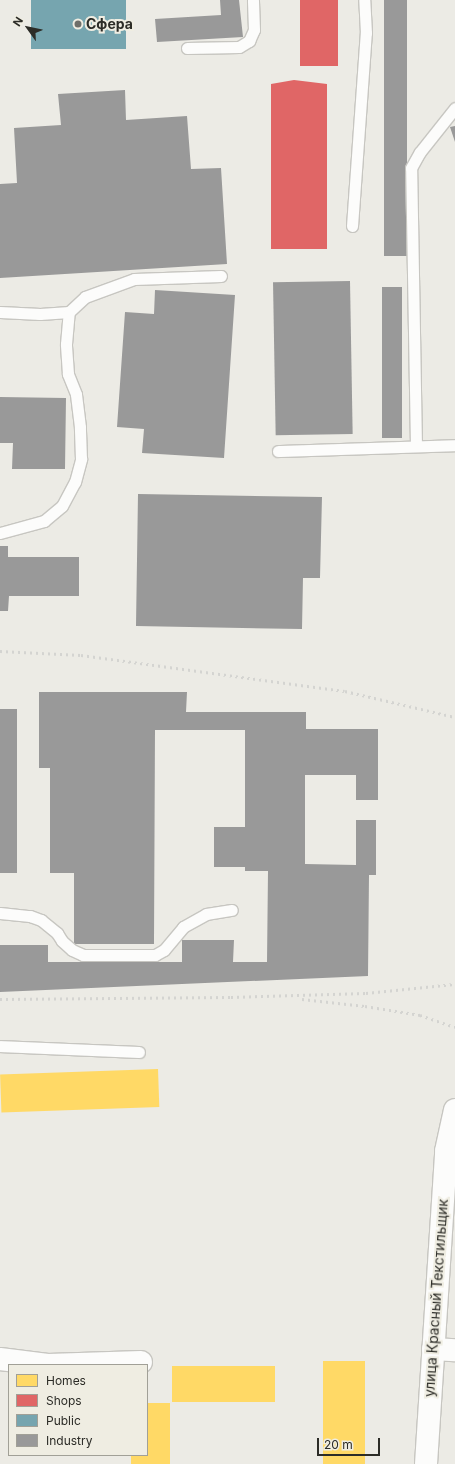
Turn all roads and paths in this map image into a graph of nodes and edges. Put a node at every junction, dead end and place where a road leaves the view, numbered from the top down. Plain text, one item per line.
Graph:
1 (253, 0) edge
2 (364, 0) edge
3 (187, 48) dead end
4 (455, 108) edge
5 (352, 226) dead end
6 (222, 276) dead end
7 (0, 312) edge
8 (69, 312) junction
9 (455, 444) edge
10 (416, 446) junction
11 (278, 451) dead end
12 (0, 533) edge
13 (232, 910) dead end
14 (0, 913) edge
15 (0, 1046) edge
16 (139, 1052) dead end
17 (455, 1110) edge
18 (433, 1349) junction
19 (455, 1350) edge
20 (0, 1359) edge
21 (141, 1362) dead end
22 (40, 1364) edge
23 (79, 1364) edge
24 (426, 1464) edge

1 - 3 lane
2 - 5 lane
4 - 10 lane
6 - 8 lane
7 - 8 lane
8 - 12 lane
9 - 10 lane
10 - 11 lane
13 - 14 lane
15 - 16 lane
17 - 18 street, улица Красный Текстильщик
18 - 19 street
18 - 24 street, улица Красный Текстильщик
20 - 22 street
21 - 23 street

